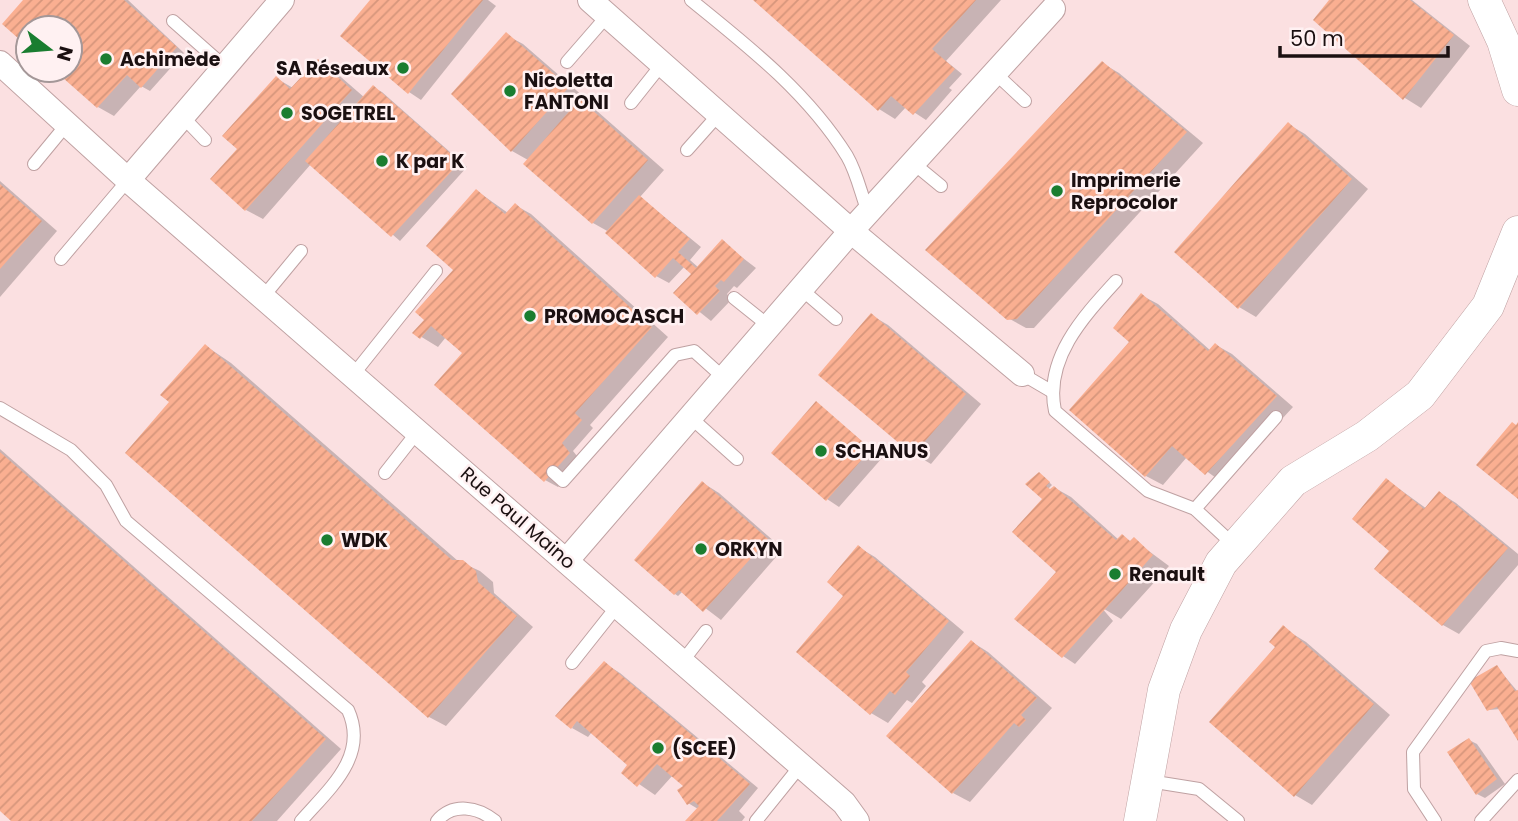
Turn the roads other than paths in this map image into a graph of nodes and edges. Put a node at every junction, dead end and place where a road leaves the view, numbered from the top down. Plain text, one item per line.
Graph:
1 (691, 0) edge
2 (1484, 0) edge
3 (273, 3) edge
4 (598, 8) edge
5 (1054, 9) dead end
6 (173, 22) dead end
7 (567, 62) dead end
8 (0, 63) edge
9 (663, 64) junction
10 (225, 67) junction
11 (995, 73) junction
12 (1518, 90) edge
13 (1025, 101) dead end
14 (631, 103) dead end
15 (719, 114) junction
16 (183, 117) junction
17 (66, 124) junction
18 (205, 140) dead end
19 (688, 150) dead end
20 (913, 163) junction
21 (34, 164) dead end
22 (128, 180) junction
23 (941, 186) dead end
24 (859, 222) junction
25 (1518, 232) edge
26 (301, 251) dead end
27 (61, 259) dead end
28 (436, 271) dead end
29 (1116, 281) dead end
30 (801, 289) junction
31 (263, 297) junction
32 (734, 298) dead end
33 (836, 319) dead end
34 (769, 326) junction
35 (1022, 374) joint
36 (353, 375) junction
37 (724, 378) junction
38 (1051, 391) junction
39 (0, 408) edge
40 (690, 417) junction
41 (1276, 417) dead end
42 (418, 432) junction
43 (737, 459) dead end
44 (553, 472) dead end
45 (385, 473) dead end
46 (1195, 509) junction
47 (1236, 546) junction
48 (567, 560) junction
49 (618, 606) junction
50 (706, 631) dead end
51 (1518, 651) edge
52 (682, 662) junction
53 (572, 663) dead end
54 (800, 765) junction
55 (1147, 780) junction
56 (1518, 780) edge
57 (301, 821) edge
58 (437, 821) edge
59 (495, 821) edge
60 (756, 821) edge
61 (857, 821) edge
62 (1140, 821) edge
63 (1238, 821) edge
64 (1435, 821) edge
65 (1481, 821) edge

1 - 24 lane
2 - 12 street
3 - 10 street
4 - 7 lane
4 - 9 street
5 - 11 street
6 - 10 lane
8 - 17 street, Rue Paul Maino
9 - 14 lane
9 - 15 street
10 - 16 street
11 - 13 lane
11 - 20 street
15 - 19 lane
15 - 24 street
16 - 18 lane
16 - 22 street
17 - 21 lane
17 - 22 street, Rue Paul Maino
20 - 23 lane
20 - 24 street
22 - 27 lane
22 - 31 street, Rue Paul Maino
24 - 30 street
24 - 35 street
25 - 47 street
26 - 31 lane
28 - 36 lane
29 - 38 lane
30 - 33 lane
30 - 34 street
31 - 36 street, Rue Paul Maino
32 - 34 lane
34 - 37 street
35 - 38 lane
36 - 42 street, Rue Paul Maino
37 - 40 street
37 - 44 lane
38 - 46 lane
39 - 57 lane
40 - 43 lane
40 - 48 street
41 - 46 lane
42 - 45 lane
42 - 48 street, Rue Paul Maino
46 - 47 lane
47 - 55 street
48 - 49 street, Rue Paul Maino
49 - 52 street, Rue Paul Maino
49 - 53 lane
50 - 52 lane
51 - 64 lane
52 - 54 street, Rue Paul Maino
54 - 60 lane
54 - 61 street, Rue Paul Maino
55 - 62 street
55 - 63 lane
56 - 65 lane
58 - 59 lane

